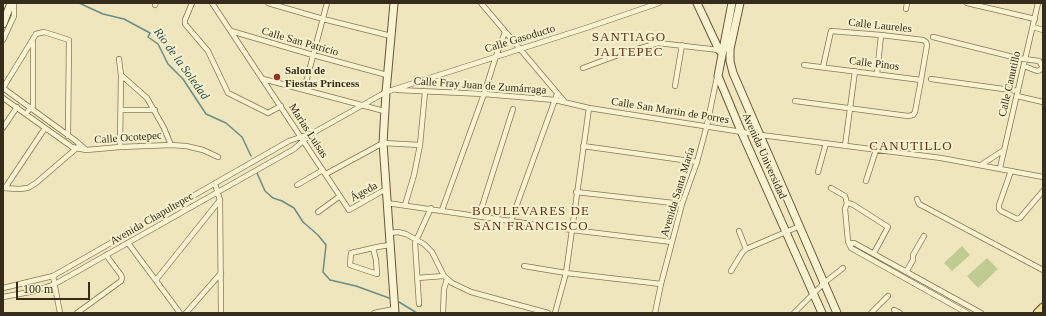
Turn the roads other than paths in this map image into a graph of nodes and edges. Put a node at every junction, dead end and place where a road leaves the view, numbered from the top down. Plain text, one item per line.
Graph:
1 (11, 3) edge
2 (14, 3) edge
3 (192, 3) edge
4 (212, 3) edge
5 (268, 3) edge
6 (327, 3) edge
7 (394, 3) edge
8 (481, 3) edge
9 (659, 3) edge
10 (697, 3) edge
11 (732, 3) edge
12 (740, 3) edge
13 (908, 3) edge
14 (966, 3) edge
15 (1038, 3) edge
16 (906, 9) dead end
17 (323, 19) junction
18 (1035, 19) junction
19 (3, 24) edge
20 (1033, 27) junction
21 (1043, 30) edge
22 (231, 31) junction
23 (505, 32) junction
24 (882, 35) junction
25 (391, 36) junction
26 (933, 37) dead end
27 (3, 40) edge
28 (33, 40) junction
29 (682, 46) junction
30 (520, 49) junction
31 (720, 51) junction
32 (313, 55) junction
33 (496, 56) junction
34 (120, 59) dead end
35 (1025, 60) junction
36 (804, 65) dead end
37 (1024, 66) junction
38 (823, 67) junction
39 (1043, 67) edge
40 (583, 68) dead end
41 (855, 71) junction
42 (877, 74) junction
43 (121, 75) junction
44 (387, 75) junction
45 (718, 76) junction
46 (263, 78) junction
47 (932, 79) dead end
48 (921, 80) junction
49 (675, 86) dead end
50 (3, 88) edge
51 (304, 90) junction
52 (395, 90) junction
53 (386, 92) junction
54 (425, 92) junction
55 (484, 94) junction
56 (557, 94) junction
57 (1017, 94) junction
58 (3, 98) edge
59 (555, 100) junction
60 (795, 101) dead end
61 (564, 102) junction
62 (1043, 102) edge
63 (280, 106) junction
64 (361, 106) junction
65 (17, 107) junction
66 (589, 108) junction
67 (850, 108) junction
68 (30, 109) junction
69 (513, 109) dead end
70 (121, 110) junction
71 (155, 110) junction
72 (384, 111) junction
73 (26, 114) junction
74 (707, 125) junction
75 (3, 128) edge
76 (46, 128) junction
77 (741, 131) junction
78 (761, 135) junction
79 (68, 136) junction
80 (302, 139) junction
81 (383, 143) junction
82 (826, 143) junction
83 (171, 145) junction
84 (420, 145) junction
85 (583, 146) junction
86 (845, 146) junction
87 (78, 147) junction
88 (120, 147) junction
89 (876, 150) junction
90 (1004, 150) junction
91 (218, 157) dead end
92 (697, 162) junction
93 (981, 165) junction
94 (1000, 168) junction
95 (323, 170) junction
96 (1011, 171) junction
97 (818, 172) dead end
98 (326, 174) junction
99 (1043, 177) edge
100 (866, 181) dead end
101 (215, 184) junction
102 (297, 185) dead end
103 (4, 188) edge
104 (831, 188) dead end
105 (386, 189) junction
106 (218, 191) junction
107 (1043, 191) edge
108 (576, 192) junction
109 (340, 196) junction
110 (917, 199) dead end
111 (220, 200) junction
112 (387, 203) junction
113 (847, 203) junction
114 (682, 204) junction
115 (405, 205) junction
116 (431, 208) junction
117 (349, 210) joint
118 (442, 210) junction
119 (318, 212) dead end
120 (479, 216) junction
121 (511, 220) junction
122 (800, 226) junction
123 (572, 230) junction
124 (739, 231) dead end
125 (786, 232) junction
126 (390, 233) junction
127 (924, 236) dead end
128 (416, 239) junction
129 (672, 242) junction
130 (128, 243) junction
131 (849, 244) junction
132 (390, 245) junction
133 (809, 247) junction
134 (373, 248) junction
135 (746, 249) junction
136 (795, 252) junction
137 (874, 253) junction
138 (106, 255) junction
139 (524, 266) dead end
140 (843, 268) dead end
141 (1043, 270) edge
142 (731, 271) dead end
143 (906, 272) junction
144 (221, 273) junction
145 (566, 273) junction
146 (53, 276) junction
147 (417, 278) junction
148 (445, 278) junction
149 (156, 280) junction
150 (824, 283) junction
151 (55, 284) junction
152 (661, 284) junction
153 (3, 288) edge
154 (813, 293) junction
155 (888, 296) dead end
156 (3, 297) edge
157 (951, 297) junction
158 (948, 303) junction
159 (419, 304) dead end
160 (1043, 307) edge
161 (894, 310) dead end
162 (394, 311) edge
163 (60, 313) edge
164 (77, 313) edge
165 (180, 313) edge
166 (186, 313) edge
167 (221, 313) edge
168 (374, 313) edge
169 (443, 313) edge
170 (548, 313) edge
171 (555, 313) edge
172 (655, 313) edge
173 (794, 313) edge
174 (822, 313) edge
175 (837, 313) edge
176 (871, 313) edge
177 (900, 313) edge
178 (967, 313) edge
179 (981, 313) edge
180 (1037, 313) edge

1 - 19 main road
2 - 27 street
3 - 63 street
4 - 22 street, Marias Luisas
5 - 17 street
6 - 17 street
7 - 25 main road
8 - 23 street
9 - 30 street, Calle Gasoducto
10 - 31 main road
11 - 31 main road
12 - 78 main road, Avenida Universidad
13 - 16 street
14 - 18 street
15 - 18 street, Calle Canutillo
17 - 25 street
17 - 32 street
18 - 20 street, Calle Canutillo
20 - 21 street
20 - 35 street, Calle Canutillo
22 - 32 street, Calle San Patricio
22 - 46 street, Marias Luisas
23 - 30 street
23 - 33 street
24 - 38 street, Calle Laureles
24 - 42 street
24 - 48 street, Calle Laureles
25 - 44 main road
26 - 35 street
28 - 50 street
28 - 68 street
28 - 79 street
29 - 31 street
29 - 40 street
29 - 49 street
30 - 33 street, Calle Gasoducto
30 - 56 street
31 - 45 main road
32 - 44 street, Calle San Patricio
32 - 51 street
33 - 52 street, Calle Gasoducto
33 - 55 street
34 - 43 street
35 - 37 street, Calle Canutillo
35 - 39 street
36 - 38 street, Calle Pinos
37 - 39 street
37 - 57 street, Calle Canutillo
38 - 41 street, Calle Pinos
41 - 42 street, Calle Pinos
41 - 67 street
42 - 48 street, Calle Pinos
43 - 70 street
43 - 71 street
44 - 53 main road
45 - 74 street, Avenida Santa María
45 - 77 main road, Avenida Universidad
46 - 51 street
46 - 63 street, Marias Luisas
47 - 57 street
48 - 67 street
50 - 68 street
51 - 64 street
52 - 53 street, Calle Gasoducto
52 - 54 street, Calle Fray Juan de Zumárraga
53 - 64 street, Calle Gasoducto
53 - 72 main road
54 - 55 street, Calle Fray Juan de Zumárraga
54 - 84 street
55 - 59 street, Calle Fray Juan de Zumárraga
55 - 118 street
56 - 59 street
56 - 61 street
57 - 62 street
57 - 90 street, Calle Canutillo
58 - 65 street
59 - 61 street, Calle Fray Juan de Zumárraga
59 - 121 street
60 - 67 street
61 - 66 street, Calle San Martin de Porres
63 - 80 street, Marias Luisas
64 - 72 street
64 - 80 street, Calle Gasoducto
65 - 73 street
65 - 75 street
66 - 74 street, Calle San Martin de Porres
66 - 85 street
67 - 86 street
68 - 73 street
68 - 79 street
69 - 120 street
70 - 71 street
70 - 88 street
71 - 83 street
72 - 81 main road
73 - 76 street
74 - 77 street, Calle San Martin de Porres
74 - 92 street, Avenida Santa María
76 - 87 street
76 - 103 street
77 - 78 street, Calle San Martin de Porres
77 - 125 main road, Avenida Universidad
78 - 82 street, Calle San Martin de Porres
78 - 122 main road, Avenida Universidad
79 - 87 street
80 - 95 street, Marias Luisas
80 - 101 street, Avenida Chapultepec
80 - 106 street, Avenida Chapultepec
81 - 84 street
81 - 98 street
81 - 105 main road
82 - 86 street, Calle San Martin de Porres
82 - 97 street
83 - 88 street, Calle Ocotepec
83 - 91 street, Calle Ocotepec
84 - 115 street
85 - 92 street
85 - 108 street
86 - 89 street, Calle San Martin de Porres
87 - 88 street, Calle Ocotepec
87 - 103 street
89 - 93 street, Calle San Martin de Porres
89 - 100 street
90 - 93 street
90 - 94 street, Calle Canutillo
92 - 114 street, Avenida Santa María
93 - 94 street, Calle San Martin de Porres
94 - 96 street, Calle San Martin de Porres
95 - 98 street, Marias Luisas
95 - 102 street
96 - 99 street, Calle San Martin de Porres
96 - 107 street
98 - 109 street, Marias Luisas
101 - 106 street
101 - 146 street, Avenida Chapultepec
104 - 113 street
105 - 112 main road
105 - 117 street, Ágeda
106 - 111 street
106 - 130 street, Avenida Chapultepec
108 - 114 street
108 - 123 street
109 - 117 street, Marias Luisas
109 - 119 street
110 - 141 street
111 - 144 street
111 - 149 street
112 - 115 street
112 - 126 main road
113 - 131 street
113 - 137 street
114 - 129 street, Avenida Santa María
115 - 116 street
116 - 118 street
116 - 128 street
118 - 120 street
120 - 121 street
121 - 123 street
122 - 125 street
122 - 133 main road, Avenida Universidad
123 - 129 street
123 - 145 street
124 - 135 street
125 - 135 street
125 - 136 main road, Avenida Universidad
126 - 128 street
126 - 132 main road
127 - 143 street
128 - 147 street
128 - 148 street
129 - 152 street, Avenida Santa María
130 - 138 street, Avenida Chapultepec
130 - 149 street
131 - 137 street
131 - 158 street
132 - 134 street
132 - 162 main road
133 - 136 main road
133 - 150 main road, Avenida Universidad
134 - 134 street
135 - 142 street
136 - 154 main road, Avenida Universidad
137 - 143 street
138 - 151 street, Avenida Chapultepec
138 - 164 street
139 - 145 street
140 - 150 street
143 - 157 street
144 - 166 street
144 - 167 street
145 - 152 street
145 - 171 street
146 - 151 street
146 - 153 street, Avenida Chapultepec
147 - 148 street
147 - 159 street
148 - 169 street
148 - 170 street
149 - 165 street
150 - 154 street
150 - 175 main road, Avenida Universidad
151 - 156 street, Avenida Chapultepec
151 - 163 street
152 - 172 street, Avenida Santa María
154 - 173 street
154 - 174 main road, Avenida Universidad
155 - 176 street
157 - 158 street
157 - 179 street
158 - 178 street
160 - 180 main road
161 - 177 street
162 - 168 street

